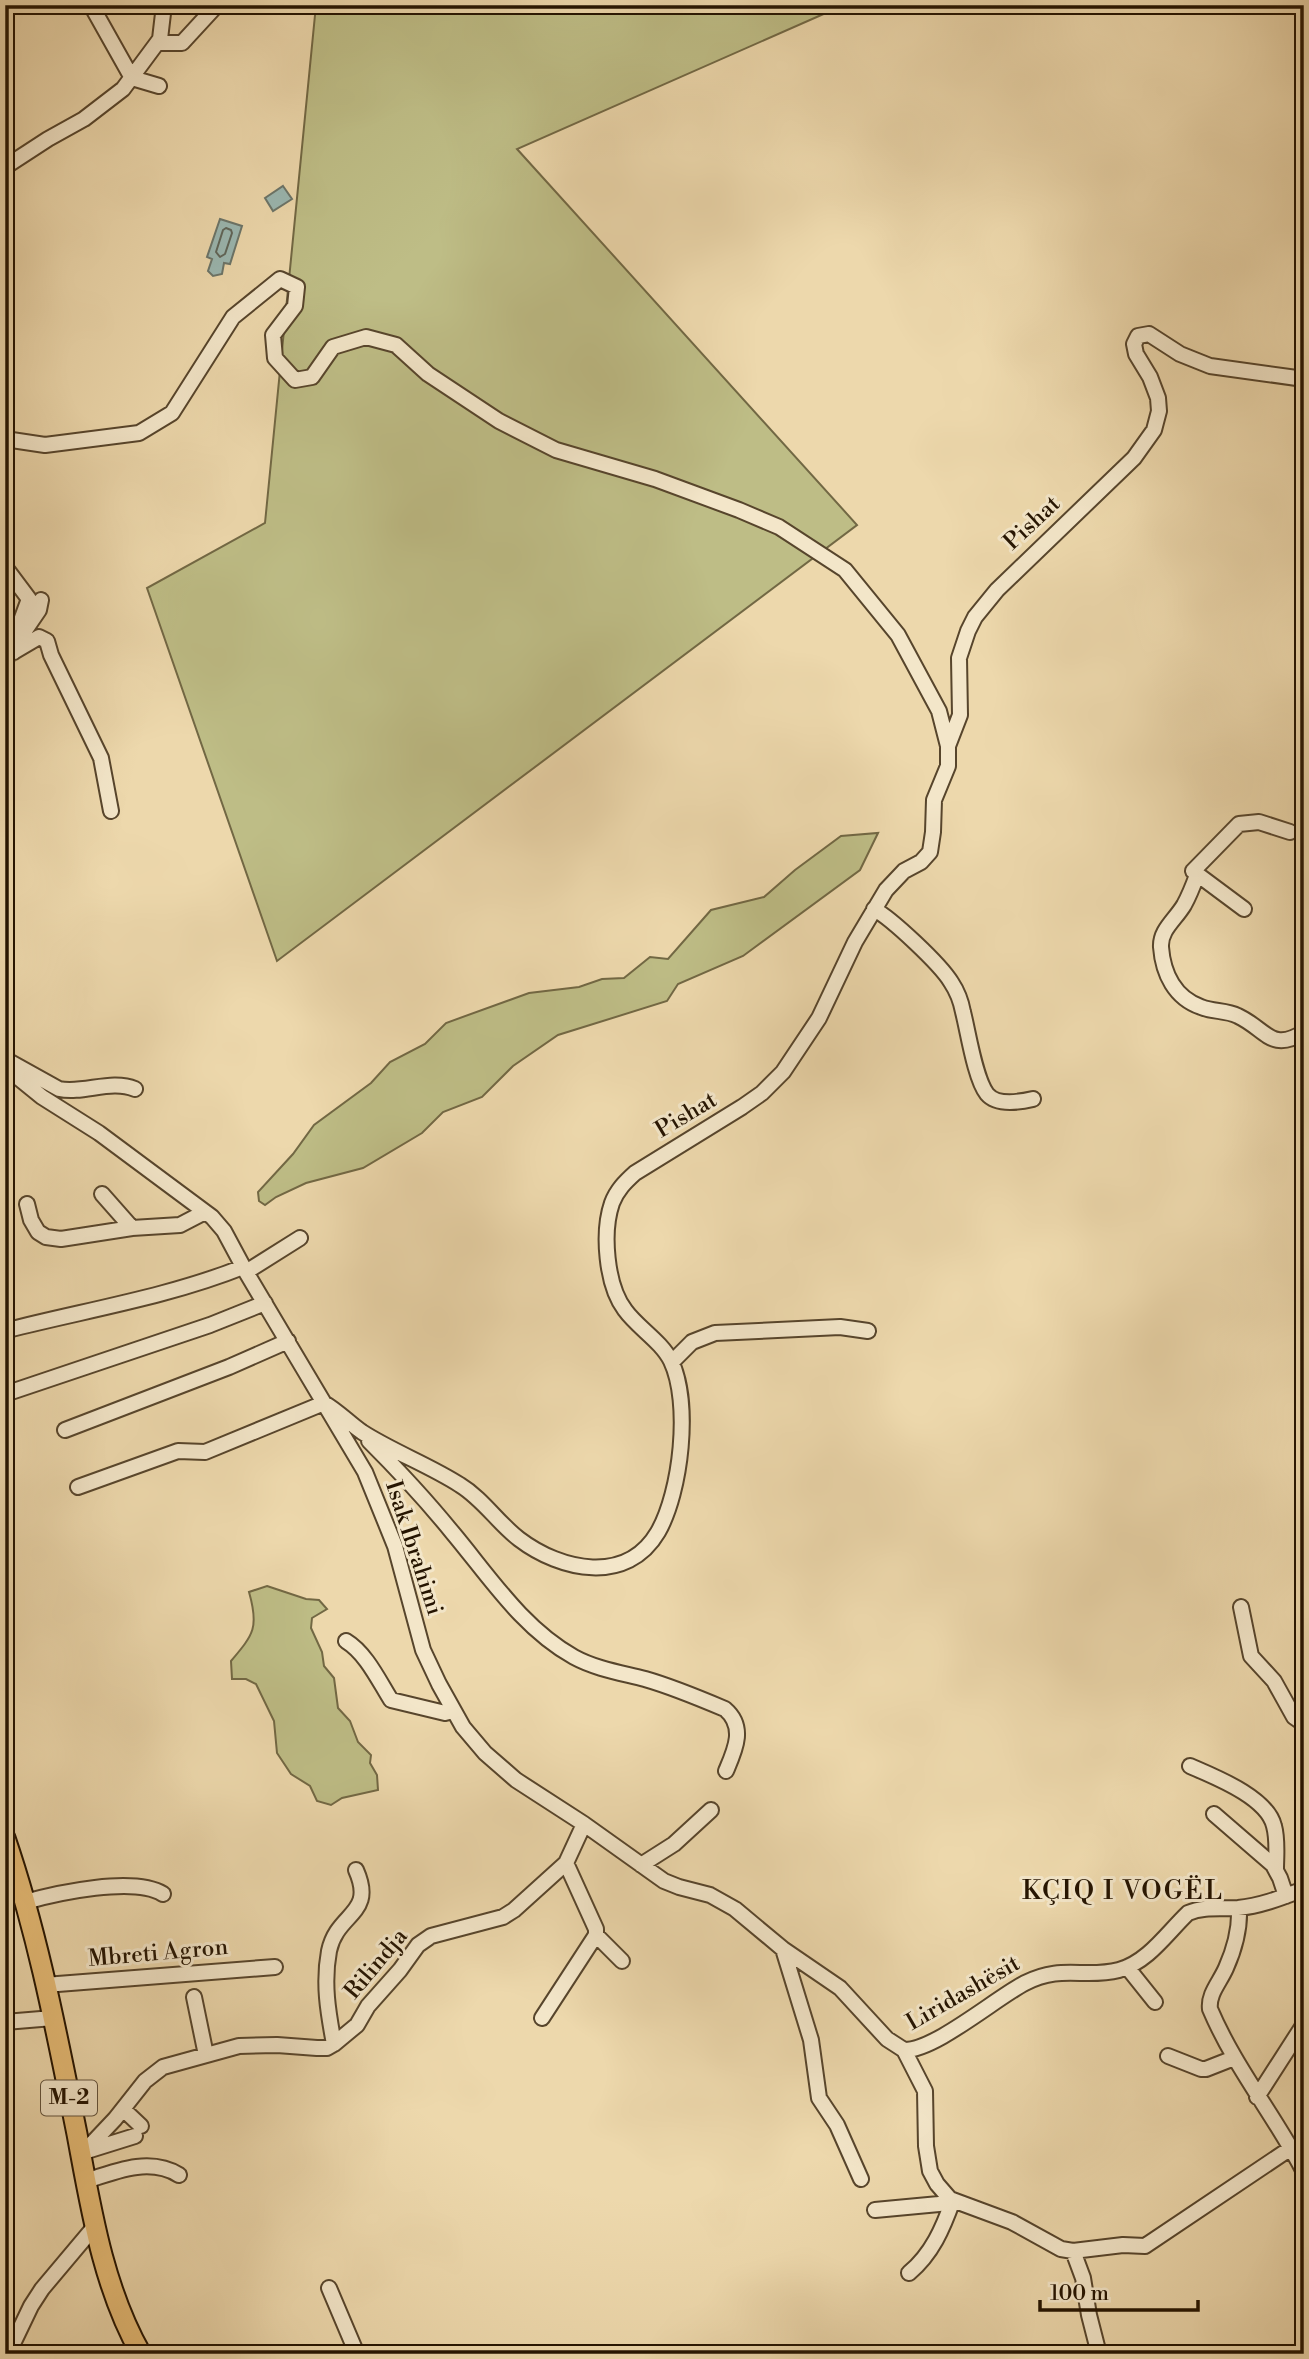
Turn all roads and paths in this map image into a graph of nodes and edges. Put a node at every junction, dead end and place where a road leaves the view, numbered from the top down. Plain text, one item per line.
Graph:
1 (91, 5) edge
2 (164, 5) edge
3 (217, 5) edge
4 (158, 43) junction
5 (132, 78) junction
6 (159, 86) dead end
7 (5, 167) edge
8 (1304, 380) edge
9 (5, 439) edge
10 (5, 567) edge
11 (41, 600) dead end
12 (10, 654) edge
13 (948, 747) junction
14 (111, 811) dead end
15 (1290, 832) dead end
16 (1197, 876) junction
17 (874, 909) junction
18 (1244, 909) dead end
19 (1304, 1032) edge
20 (5, 1059) edge
21 (5, 1067) edge
22 (135, 1088) dead end
23 (1033, 1099) dead end
24 (102, 1194) dead end
25 (27, 1204) dead end
26 (205, 1212) junction
27 (132, 1228) junction
28 (300, 1238) dead end
29 (244, 1269) junction
30 (265, 1303) junction
31 (8, 1330) dead end
32 (868, 1331) dead end
33 (288, 1341) junction
34 (672, 1362) junction
35 (5, 1394) edge
36 (324, 1403) junction
37 (65, 1430) dead end
38 (362, 1432) junction
39 (78, 1487) dead end
40 (1241, 1607) dead end
41 (346, 1641) dead end
42 (453, 1711) junction
43 (1304, 1724) edge
44 (1190, 1766) dead end
45 (726, 1771) dead end
46 (711, 1810) dead end
47 (1214, 1814) dead end
48 (584, 1824) junction
49 (5, 1838) edge
50 (566, 1863) junction
51 (641, 1865) junction
52 (356, 1870) dead end
53 (1276, 1870) junction
54 (1304, 1889) edge
55 (163, 1894) dead end
56 (1286, 1896) junction
57 (24, 1902) junction
58 (1239, 1908) junction
59 (596, 1935) junction
60 (783, 1949) junction
61 (622, 1961) dead end
62 (275, 1967) dead end
63 (1127, 1967) junction
64 (45, 1985) junction
65 (194, 1997) dead end
66 (1155, 2002) dead end
67 (52, 2013) junction
68 (5, 2015) edge
69 (542, 2018) dead end
70 (5, 2022) edge
71 (1304, 2024) edge
72 (334, 2044) junction
73 (904, 2050) junction
74 (206, 2054) junction
75 (1168, 2056) dead end
76 (1234, 2058) junction
77 (1257, 2097) junction
78 (123, 2109) junction
79 (1291, 2148) junction
80 (84, 2153) junction
81 (1304, 2172) edge
82 (179, 2175) dead end
83 (861, 2179) dead end
84 (86, 2181) junction
85 (953, 2200) junction
86 (875, 2210) dead end
87 (95, 2226) junction
88 (1073, 2251) junction
89 (909, 2273) dead end
90 (329, 2288) dead end
91 (8, 2354) edge
92 (141, 2354) edge
93 (357, 2354) edge
94 (1099, 2354) edge

1 - 5 street
2 - 4 street
3 - 4 street
4 - 5 street
5 - 6 street
5 - 7 street
8 - 13 street, Pishat
9 - 13 street
10 - 12 street
11 - 12 street
12 - 14 street
13 - 17 street, Pishat
15 - 16 street
16 - 18 street
16 - 19 street
17 - 23 street
17 - 34 street, Pishat
20 - 22 street
21 - 26 street, Isak Ibrahimi
24 - 27 street
25 - 27 street
26 - 27 street
26 - 29 street, Isak Ibrahimi
28 - 29 street
29 - 30 street, Isak Ibrahimi
29 - 31 street
30 - 33 street, Isak Ibrahimi
30 - 35 street
32 - 34 street
33 - 36 street, Isak Ibrahimi
33 - 37 street
34 - 38 street, Pishat
36 - 38 street, Pishat
36 - 39 street
36 - 42 street, Isak Ibrahimi
38 - 45 street, Pishat
40 - 43 street
41 - 42 street
42 - 48 street, Isak Ibrahimi
44 - 53 street
46 - 51 street
47 - 53 street
48 - 50 street, Rilindja
48 - 51 street, Isak Ibrahimi
49 - 57 main road, M-2
50 - 59 street
50 - 72 street, Rilindja
51 - 60 street, Isak Ibrahimi
52 - 72 street, Rilindja
53 - 56 street
54 - 56 street, Liridashësit
55 - 57 street
56 - 58 street, Liridashësit
57 - 64 main road, M-2
58 - 63 street, Liridashësit
58 - 76 street
59 - 61 street
59 - 69 street
60 - 73 street, Isak Ibrahimi
60 - 83 street
62 - 64 street, Mbreti Agron
63 - 66 street
63 - 73 street, Liridashësit
64 - 67 main road, M-2
65 - 74 street
67 - 68 street
67 - 70 street
67 - 80 main road, M-2
71 - 77 street
72 - 74 street
73 - 85 street
74 - 78 street
75 - 76 street
76 - 77 street
77 - 79 street
78 - 80 street
78 - 80 street
79 - 81 street
79 - 88 street
80 - 84 main road, M-2
82 - 84 street
84 - 87 main road, M-2
85 - 86 street
85 - 88 street
85 - 89 street
87 - 91 street
87 - 92 main road, M-2
88 - 94 street
90 - 93 street

